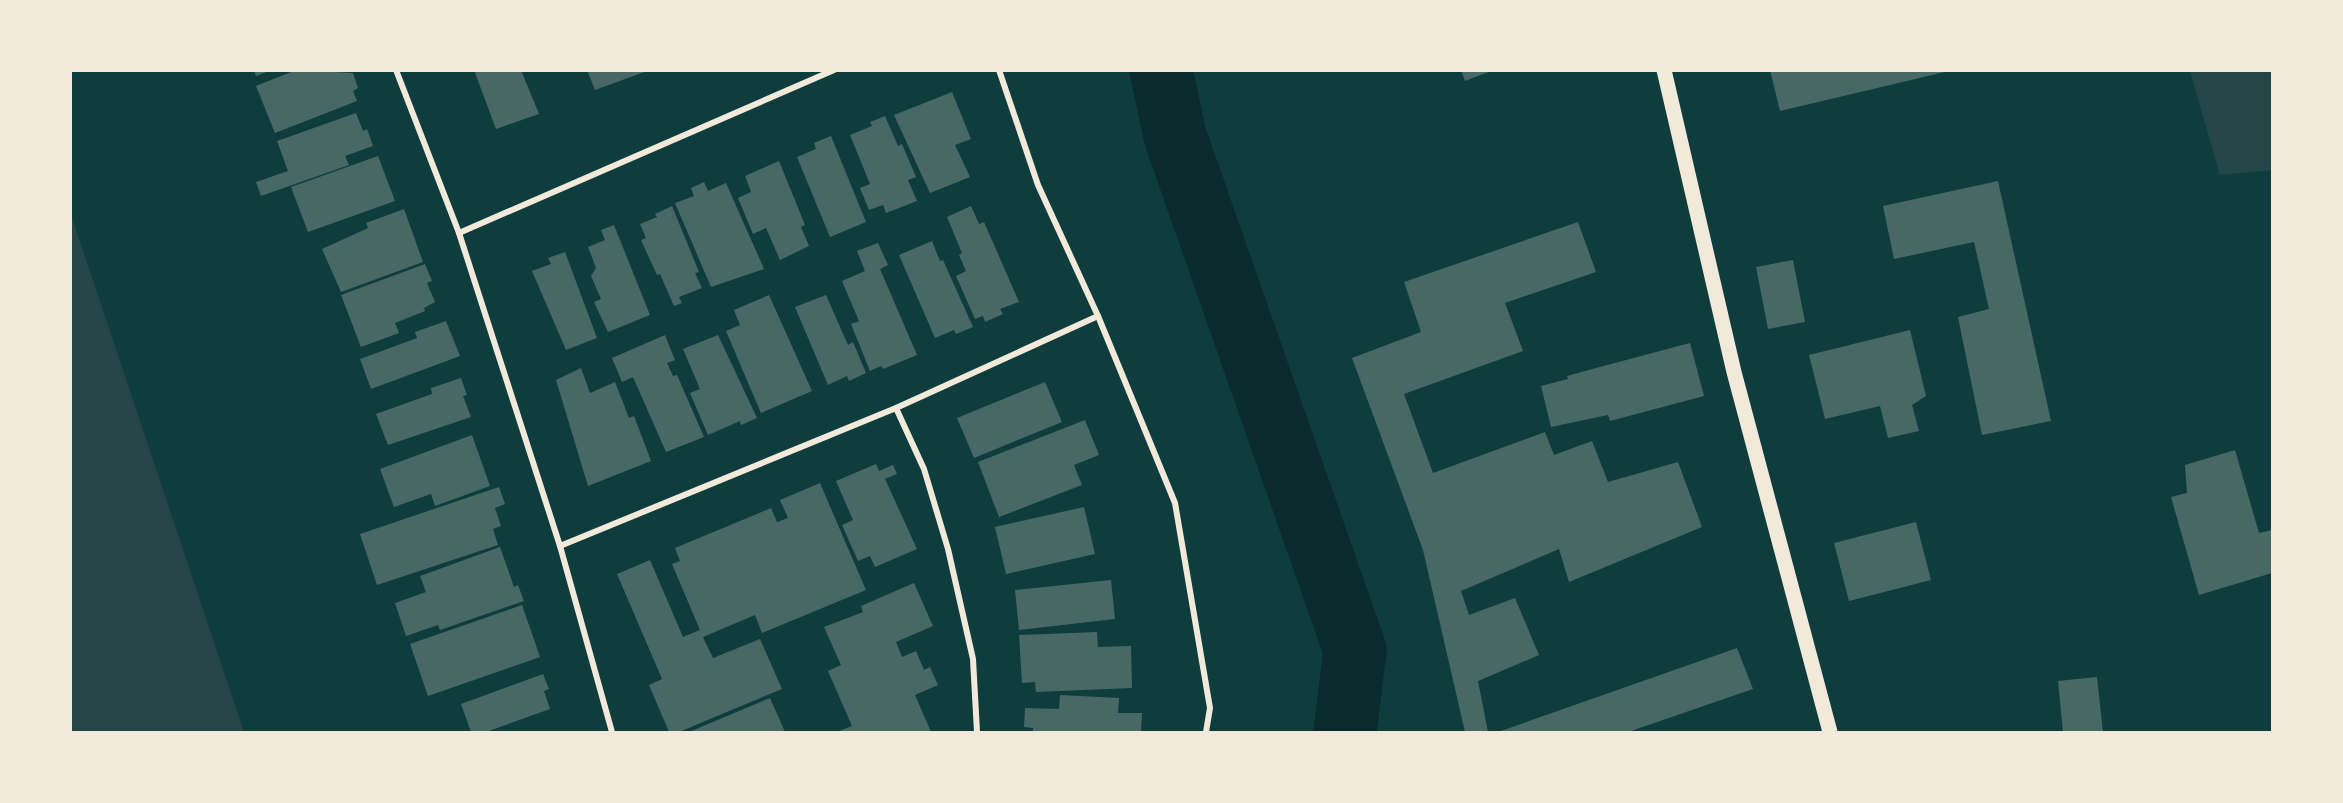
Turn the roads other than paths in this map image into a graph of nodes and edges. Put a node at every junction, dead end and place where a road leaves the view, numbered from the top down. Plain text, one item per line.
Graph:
1 (396, 70) edge
2 (834, 70) edge
3 (999, 70) edge
4 (1664, 70) edge
5 (459, 233) junction
6 (1098, 316) junction
7 (896, 408) junction
8 (560, 546) junction
9 (612, 732) edge
10 (977, 732) edge
11 (1206, 732) edge
12 (1830, 732) edge

1 - 5 street
2 - 5 street
3 - 6 street
4 - 12 main road
5 - 8 street
6 - 7 street
6 - 11 street
7 - 8 street
7 - 10 street
8 - 9 street

